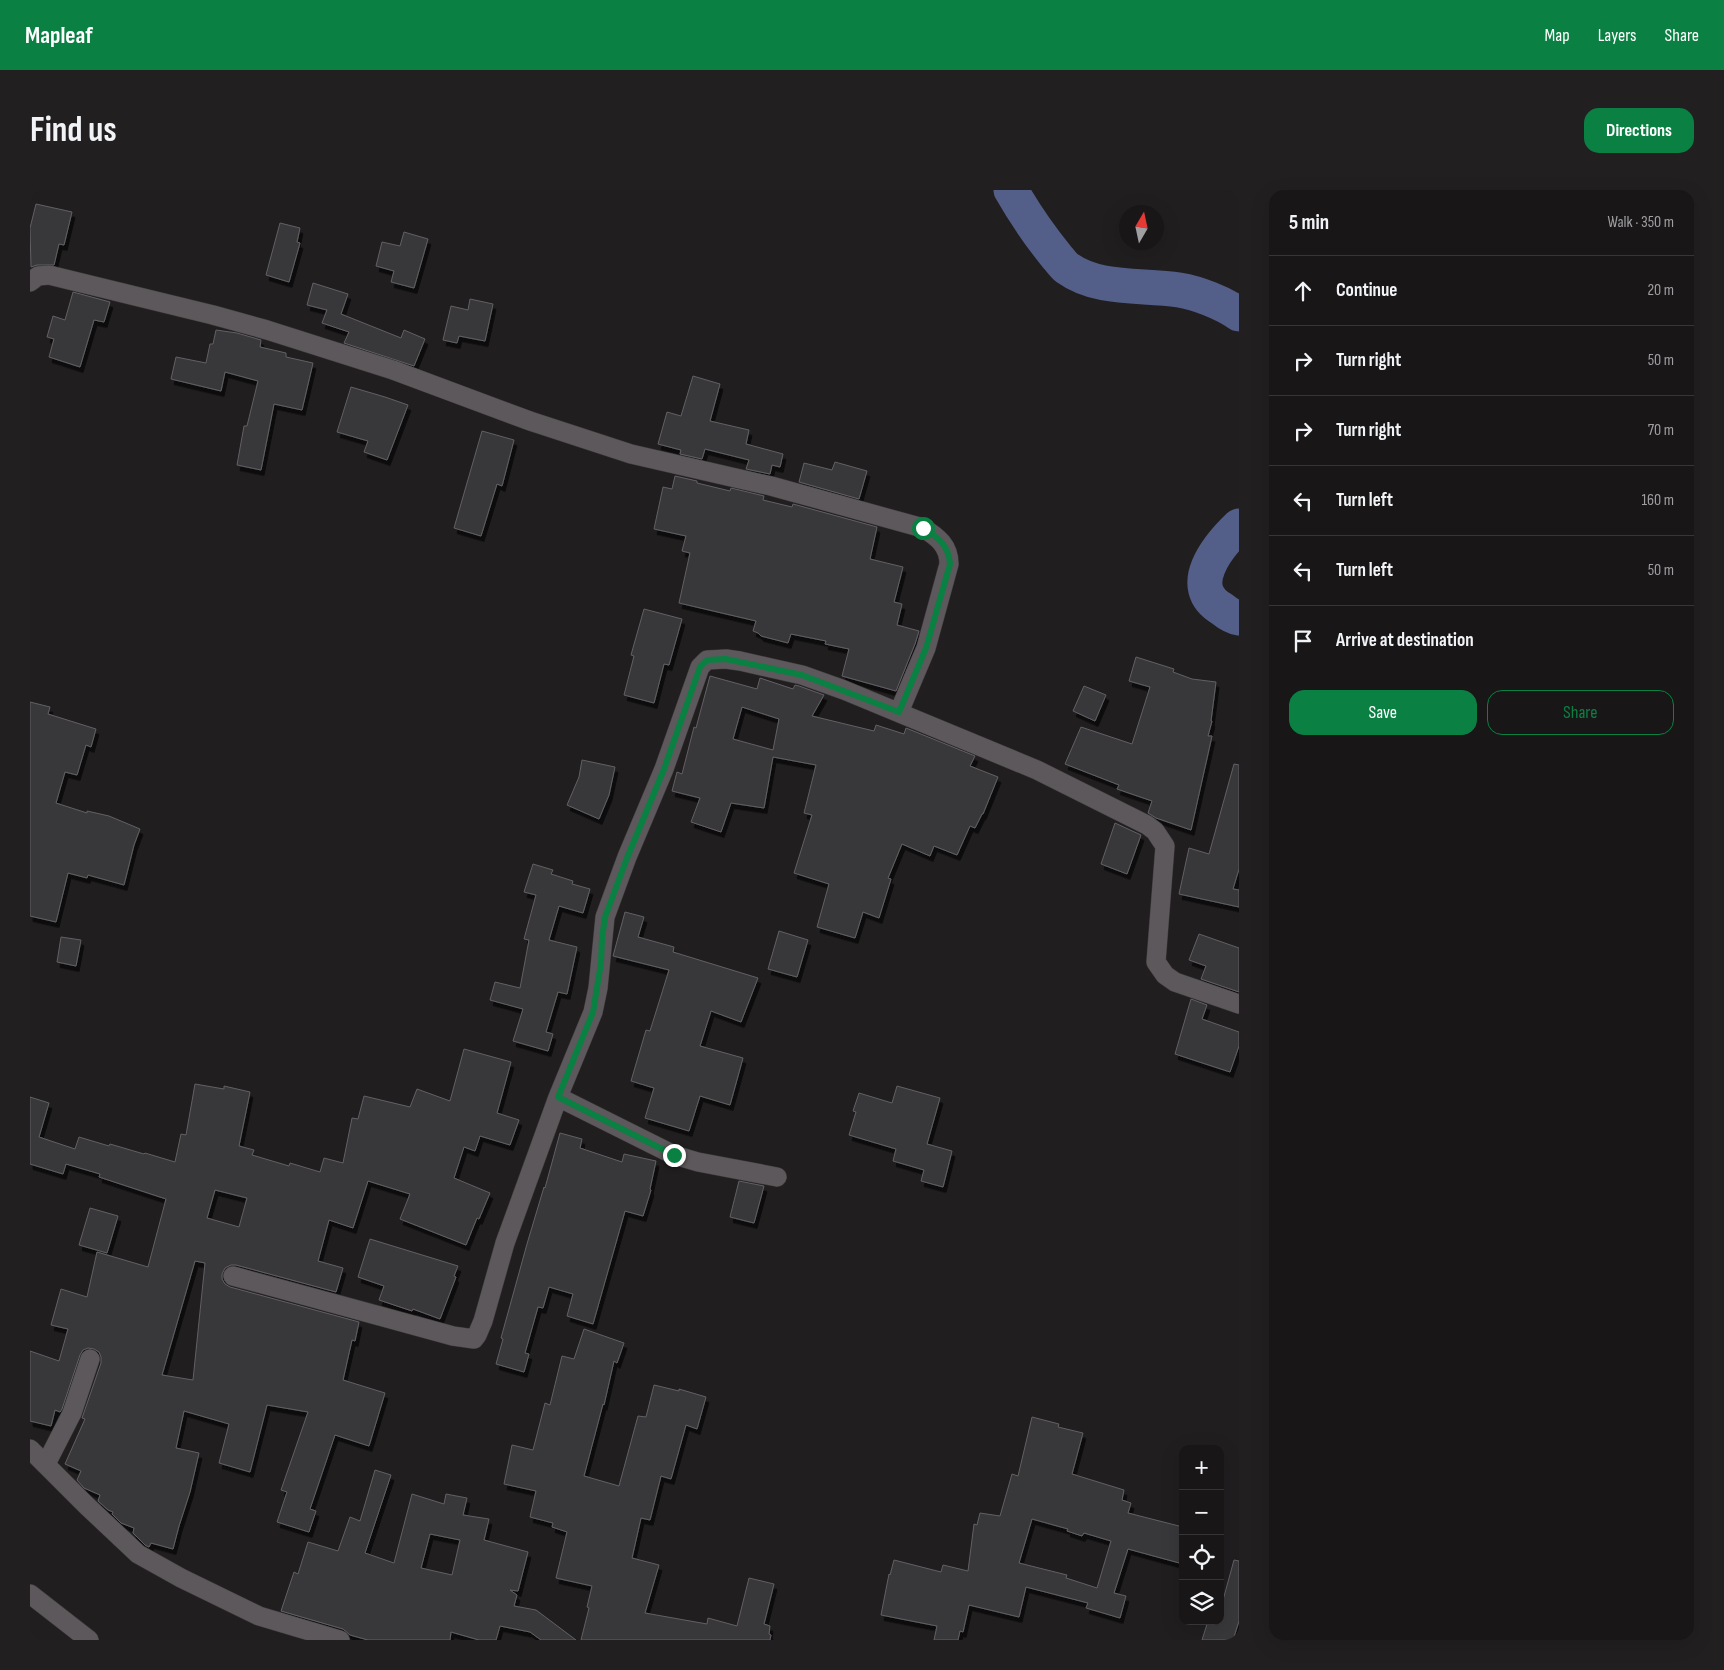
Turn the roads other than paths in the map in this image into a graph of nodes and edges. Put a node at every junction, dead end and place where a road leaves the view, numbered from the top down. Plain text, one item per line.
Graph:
1 (30, 282) edge
2 (899, 712) junction
3 (1239, 1004) edge
4 (558, 1097) junction
5 (777, 1177) dead end
6 (233, 1276) dead end
7 (90, 1359) dead end
8 (30, 1449) edge
9 (46, 1464) junction
10 (30, 1594) edge
11 (89, 1640) edge
12 (340, 1640) edge

1 - 2 street
2 - 3 street
2 - 4 street
4 - 5 street
4 - 6 street
7 - 9 street
8 - 9 street
9 - 12 street
10 - 11 street

